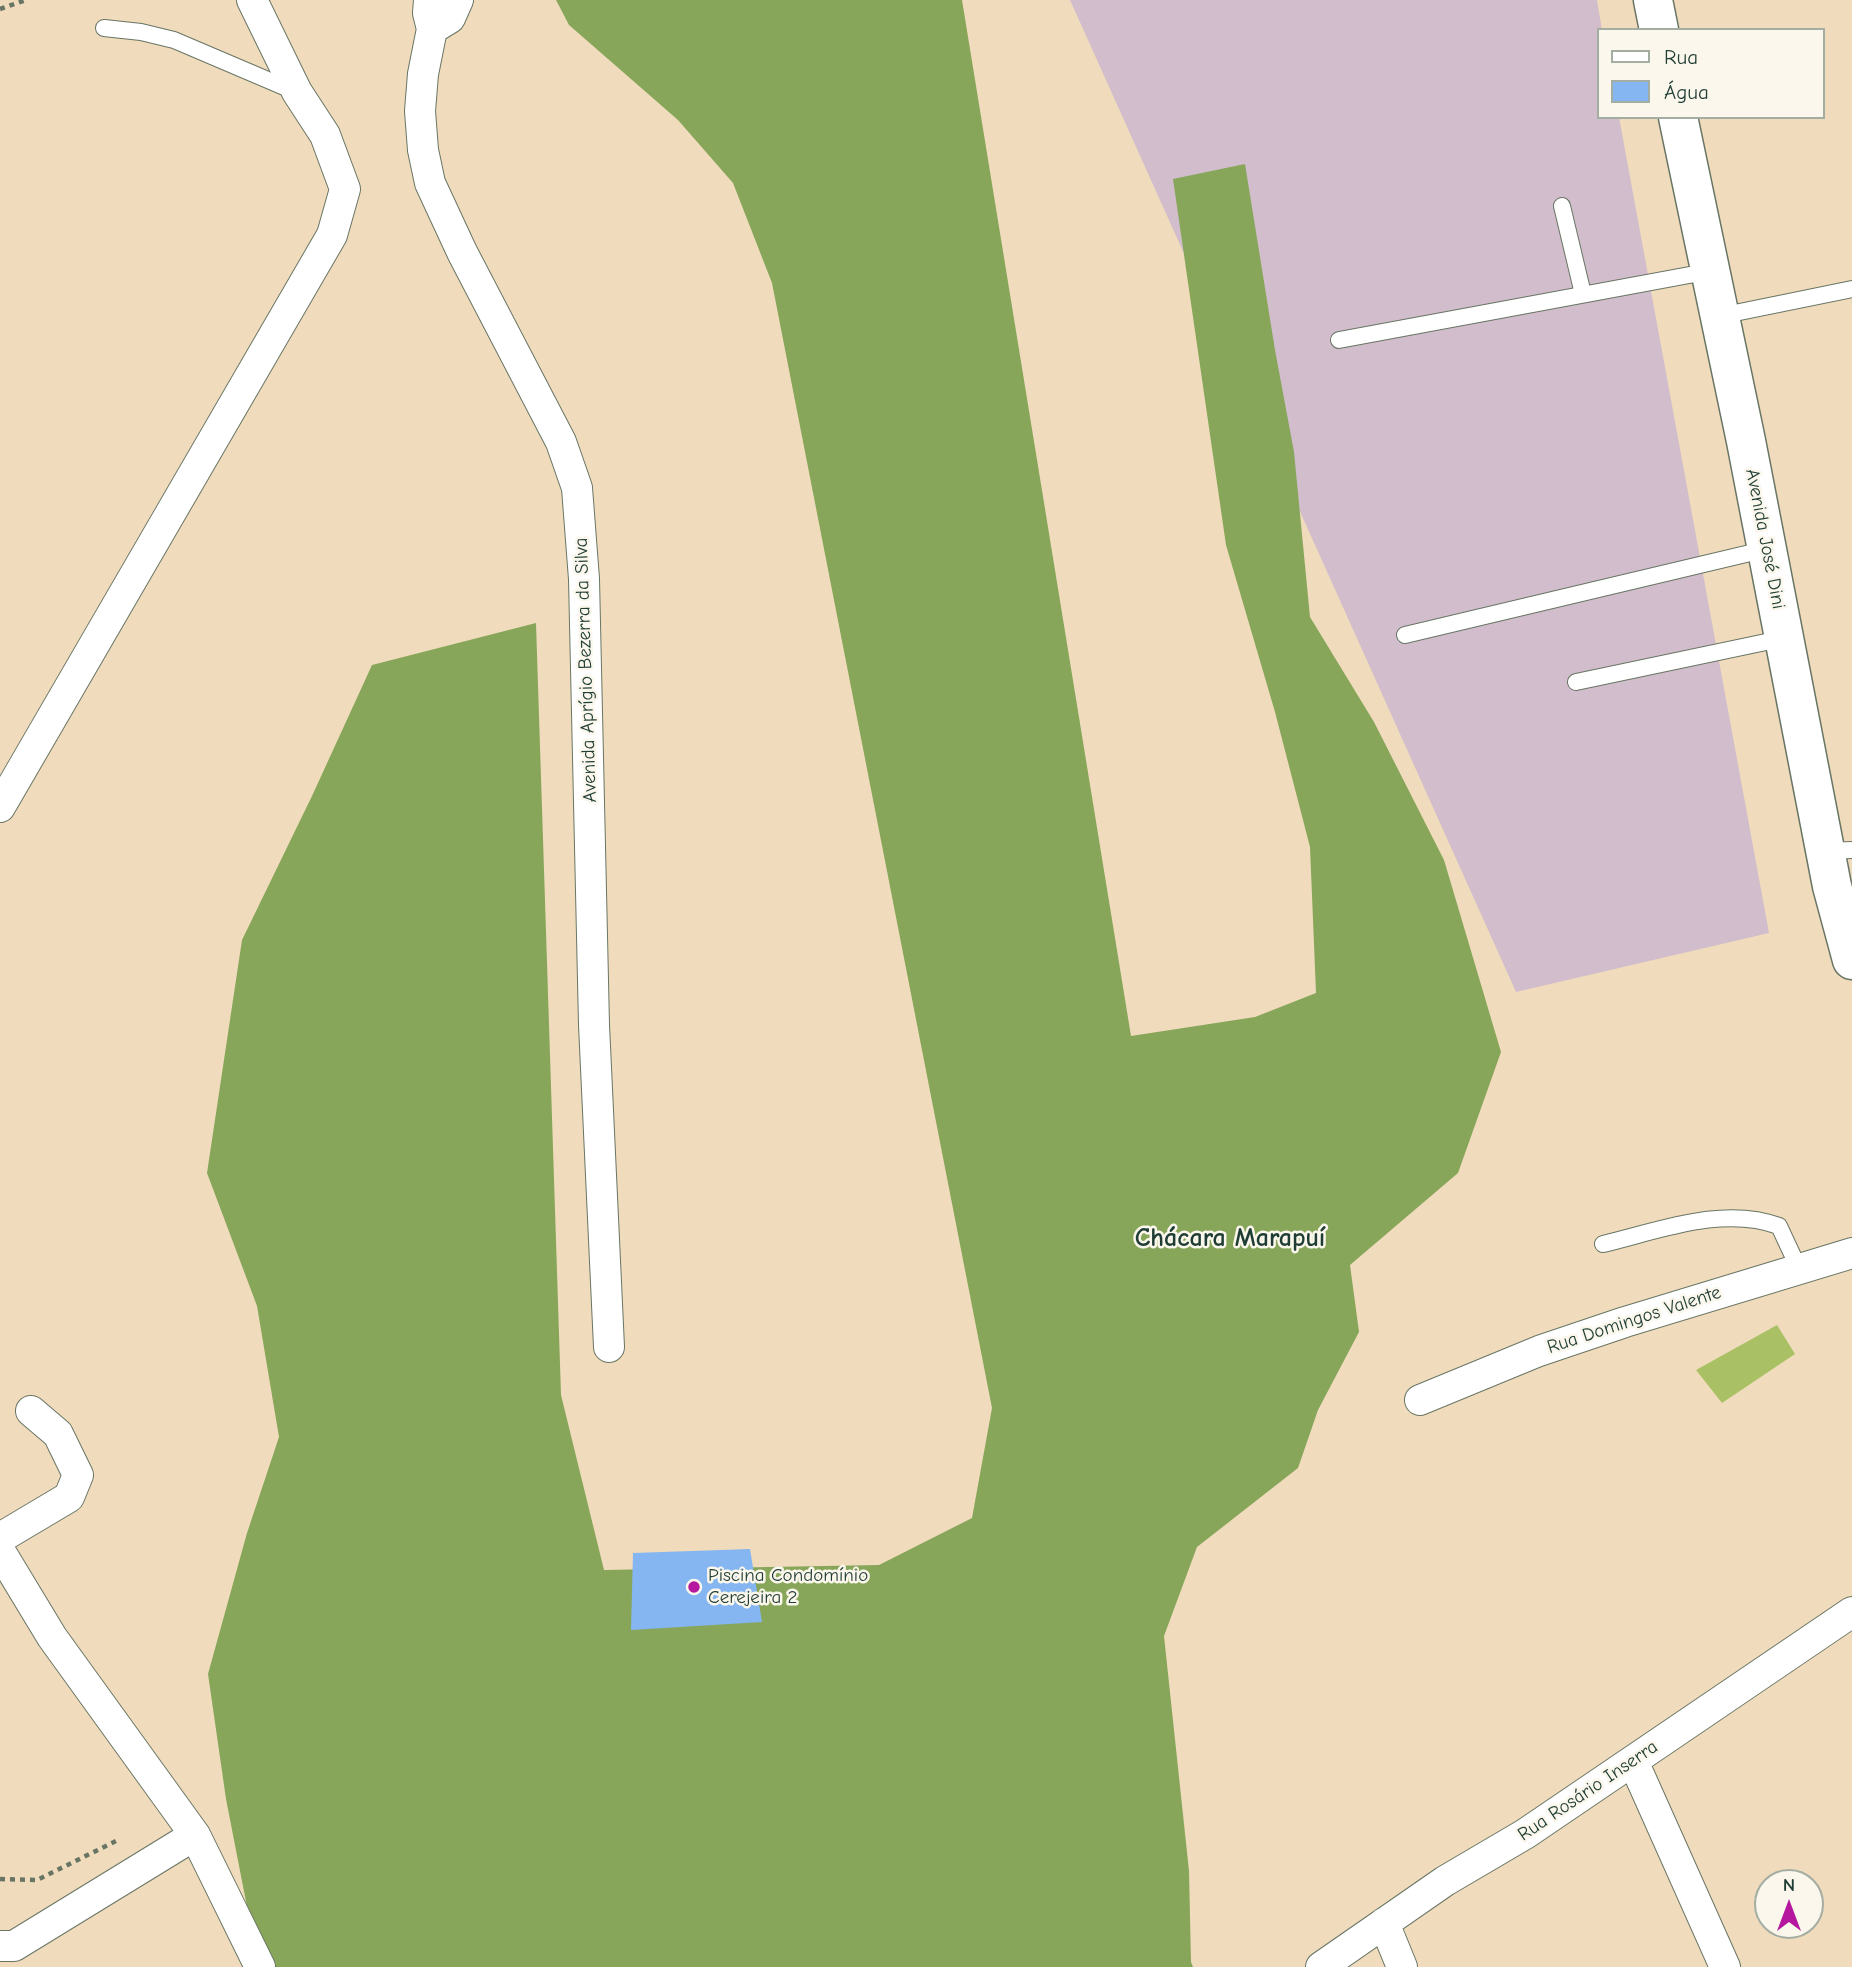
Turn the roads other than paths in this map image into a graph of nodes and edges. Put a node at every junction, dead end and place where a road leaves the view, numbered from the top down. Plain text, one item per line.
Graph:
1 (252, 0) edge
2 (458, 0) edge
3 (1653, 0) edge
4 (431, 14) edge
5 (104, 28) dead end
6 (1660, 28) edge
7 (297, 92) junction
8 (1678, 119) edge
9 (1562, 206) dead end
10 (1711, 271) junction
11 (1852, 289) edge
12 (1583, 294) junction
13 (1720, 316) junction
14 (1339, 340) dead end
15 (1767, 549) junction
16 (1405, 635) dead end
17 (1784, 638) junction
18 (1576, 682) dead end
19 (0, 807) edge
20 (1839, 850) edge
21 (1852, 960) edge
22 (1603, 1244) dead end
23 (1852, 1253) edge
24 (1799, 1269) junction
25 (609, 1347) dead end
26 (1420, 1400) dead end
27 (31, 1411) dead end
28 (0, 1538) edge
29 (0, 1551) edge
30 (1852, 1612) edge
31 (1633, 1761) junction
32 (195, 1835) junction
33 (1384, 1923) junction
34 (0, 1946) edge
35 (260, 1967) edge
36 (1321, 1967) edge
37 (1402, 1967) edge
38 (1725, 1967) edge

1 - 7 street
2 - 4 street, Avenida Aprígio Bezerra da Silva
3 - 6 street
4 - 25 street, Avenida Aprígio Bezerra da Silva
5 - 7 lane
7 - 19 street
8 - 10 street, Avenida José Dini
9 - 12 lane
10 - 12 lane
10 - 13 street, Avenida José Dini
11 - 13 lane
12 - 14 lane
13 - 15 street, Avenida José Dini
15 - 16 lane
15 - 17 street, Avenida José Dini
17 - 18 lane
17 - 20 street, Avenida José Dini
20 - 21 street, Avenida José Dini
22 - 24 lane
23 - 24 street, Rua Domingos Valente
24 - 26 street, Rua Domingos Valente
27 - 28 street
29 - 32 street
30 - 31 street, Rua Rosário Inserra
31 - 33 street, Rua Rosário Inserra
31 - 38 street
32 - 34 street
32 - 35 street
33 - 36 street, Rua Rosário Inserra
33 - 37 street

